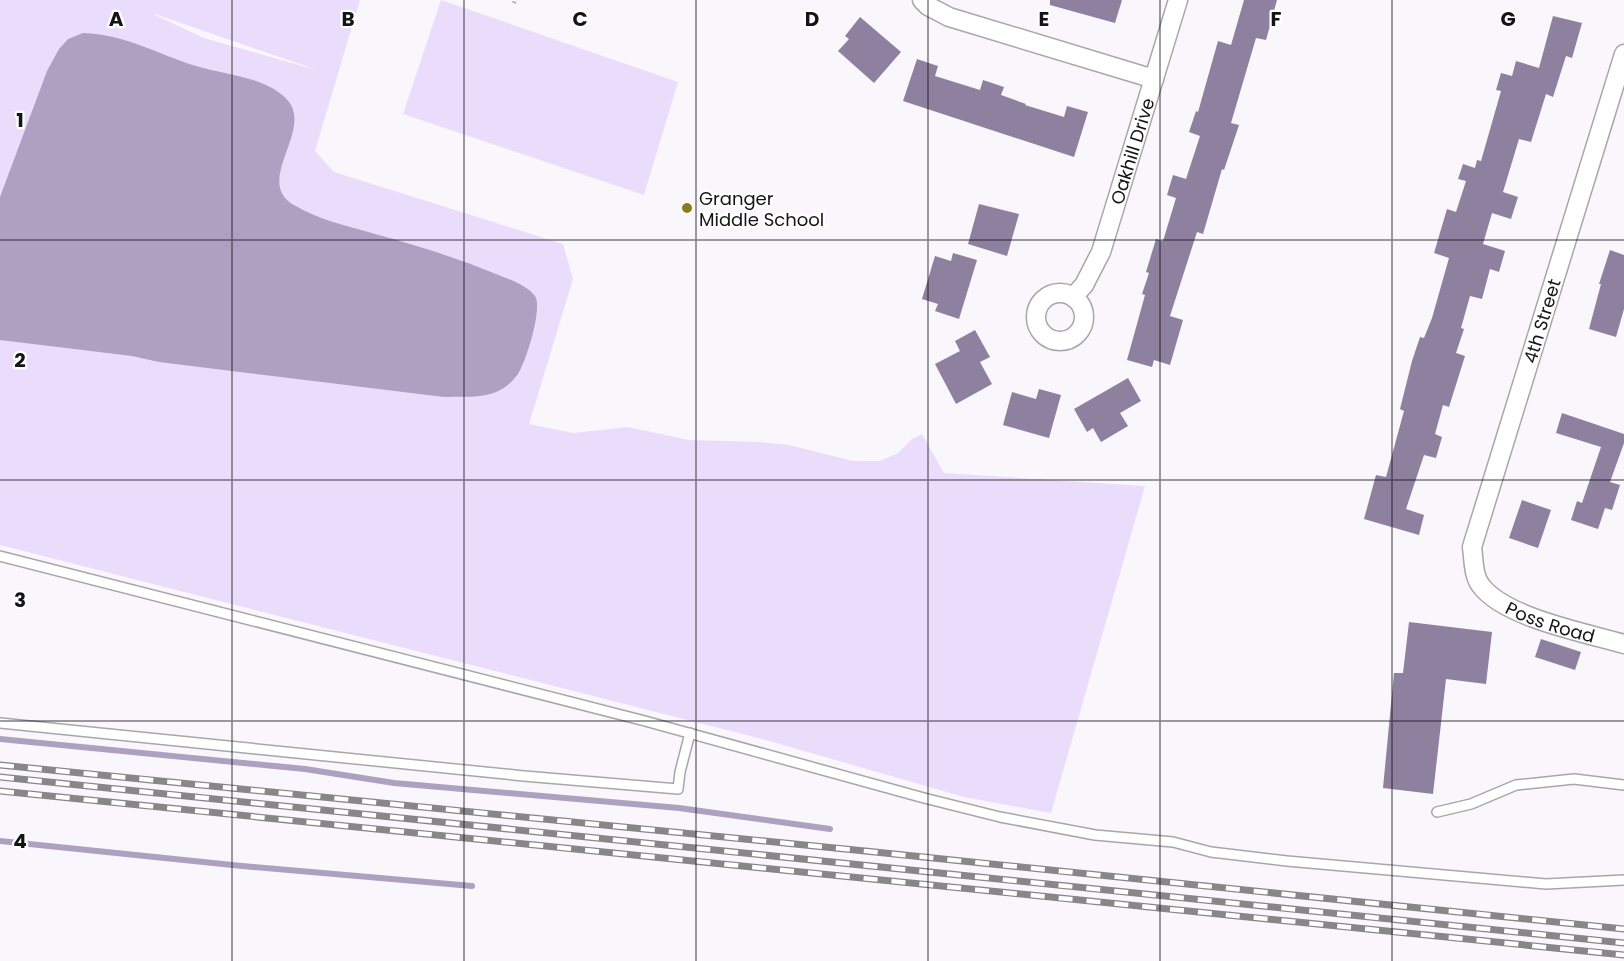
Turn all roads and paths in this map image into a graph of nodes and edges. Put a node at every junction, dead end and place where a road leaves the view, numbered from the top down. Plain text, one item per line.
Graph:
1 (922, 0) edge
2 (1178, 0) edge
3 (1624, 54) edge
4 (1154, 79) junction
5 (1073, 297) dead end
6 (0, 556) edge
7 (1482, 587) joint
8 (1624, 644) edge
9 (0, 723) edge
10 (690, 733) junction
11 (1624, 785) edge
12 (1437, 812) dead end
13 (1624, 880) edge

1 - 4 street
2 - 4 street, Oakhill Drive
3 - 7 street, 4th Street
4 - 5 street, Oakhill Drive
6 - 10 lane
7 - 8 street, Poss Road
9 - 10 lane
10 - 13 lane
11 - 12 lane

